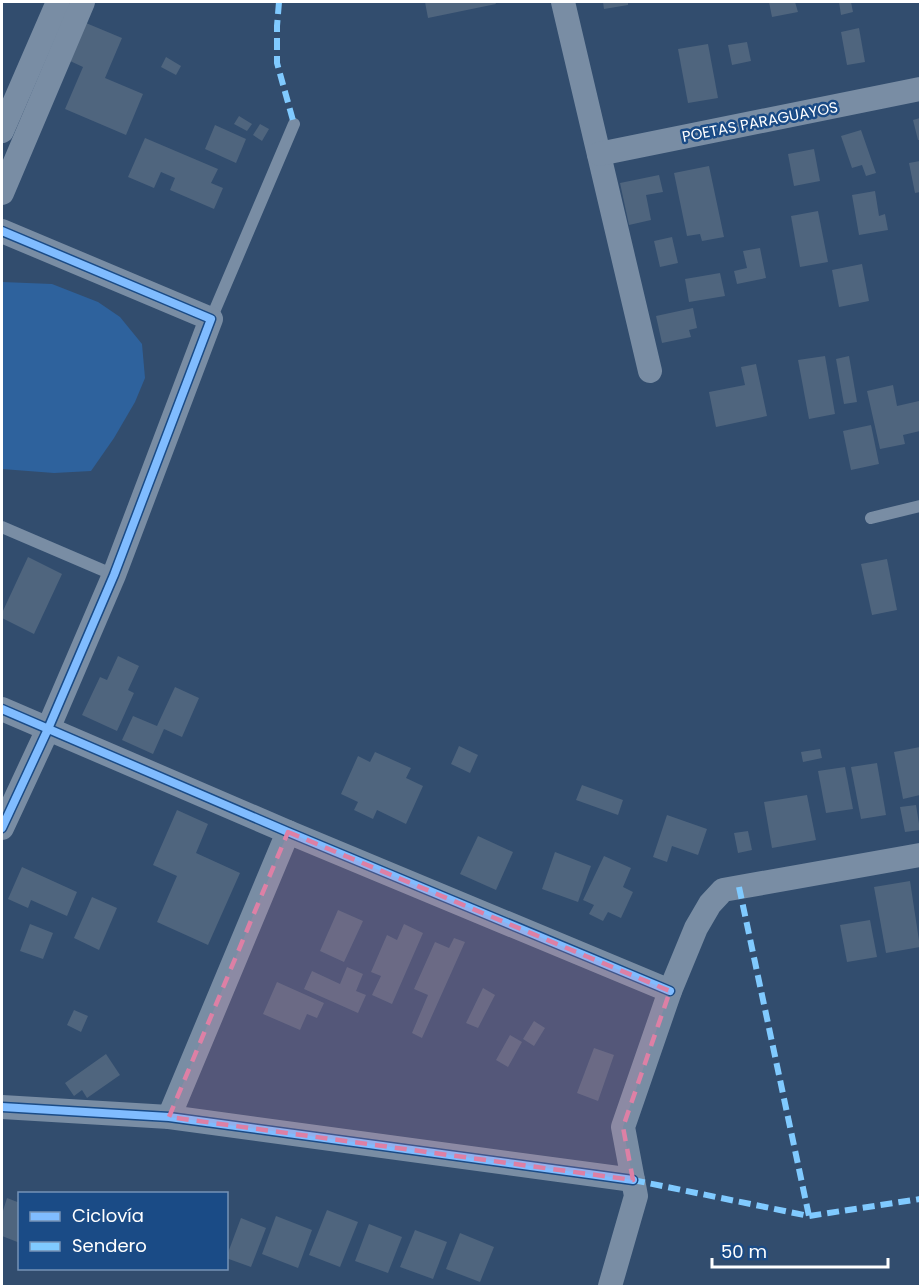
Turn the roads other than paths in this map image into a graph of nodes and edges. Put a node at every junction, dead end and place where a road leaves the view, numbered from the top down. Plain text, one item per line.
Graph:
1 (58, 2) edge
2 (83, 2) edge
3 (563, 2) edge
4 (921, 89) edge
5 (294, 124) dead end
6 (2, 131) edge
7 (599, 154) junction
8 (2, 193) edge
9 (2, 231) edge
10 (211, 319) junction
11 (650, 371) dead end
12 (921, 506) edge
13 (871, 518) dead end
14 (2, 527) edge
15 (114, 575) junction
16 (2, 709) edge
17 (48, 729) junction
18 (2, 828) edge
19 (288, 832) junction
20 (921, 855) edge
21 (670, 991) junction
22 (2, 1107) edge
23 (169, 1117) junction
24 (633, 1180) junction
25 (610, 1287) edge

1 - 6 street
2 - 8 street
3 - 7 street
4 - 7 street, POETAS PARAGUAYOS
5 - 10 lane
7 - 11 street
9 - 10 street
10 - 15 street
12 - 13 lane
14 - 15 lane
15 - 17 street
16 - 17 street
17 - 18 street
17 - 19 street
19 - 21 street
19 - 23 street
20 - 21 street
21 - 24 street
22 - 23 street
23 - 24 street
24 - 25 street

